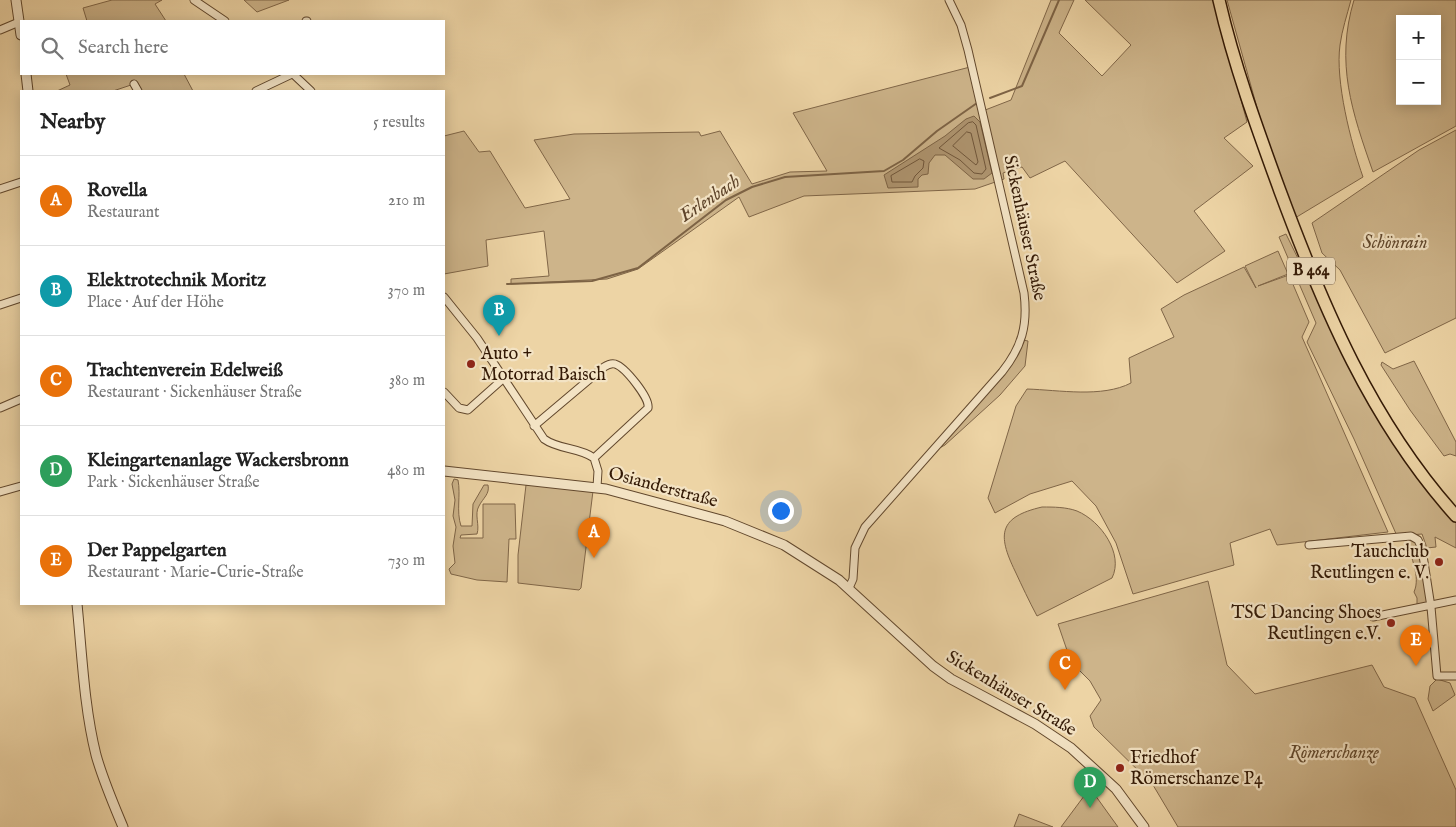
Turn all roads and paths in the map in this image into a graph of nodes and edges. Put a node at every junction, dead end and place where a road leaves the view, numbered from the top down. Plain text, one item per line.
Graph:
1 (16, 0) edge
2 (194, 0) edge
3 (949, 0) edge
4 (1219, 0) edge
5 (224, 20) edge
6 (20, 22) joint
7 (0, 30) edge
8 (26, 75) edge
9 (290, 75) edge
10 (293, 75) edge
11 (28, 90) edge
12 (258, 90) edge
13 (310, 90) edge
14 (20, 182) edge
15 (0, 189) edge
16 (20, 298) edge
17 (445, 298) edge
18 (0, 305) edge
19 (504, 378) junction
20 (445, 393) edge
21 (20, 399) edge
22 (0, 408) edge
23 (534, 426) junction
24 (594, 458) junction
25 (445, 471) edge
26 (20, 486) edge
27 (597, 487) junction
28 (0, 492) edge
29 (1456, 516) edge
30 (1309, 545) dead end
31 (852, 591) junction
32 (1456, 600) edge
33 (77, 605) edge
34 (1431, 606) junction
35 (1373, 617) dead end
36 (1456, 676) edge
37 (123, 827) edge
38 (1144, 827) edge

1 - 6 street
2 - 5 street
3 - 31 street, Sickenhäuser Straße
4 - 29 main road, B 464
6 - 7 street
8 - 11 street
9 - 12 street
10 - 13 street
14 - 15 street
16 - 18 street
17 - 19 street
19 - 20 street
19 - 23 street
21 - 22 street
23 - 24 street
23 - 24 street
24 - 27 street
25 - 27 street, Osianderstraße
26 - 28 street
27 - 31 street, Osianderstraße
30 - 34 street
31 - 38 street, Sickenhäuser Straße
32 - 34 street
33 - 37 street
34 - 35 street
34 - 36 street

